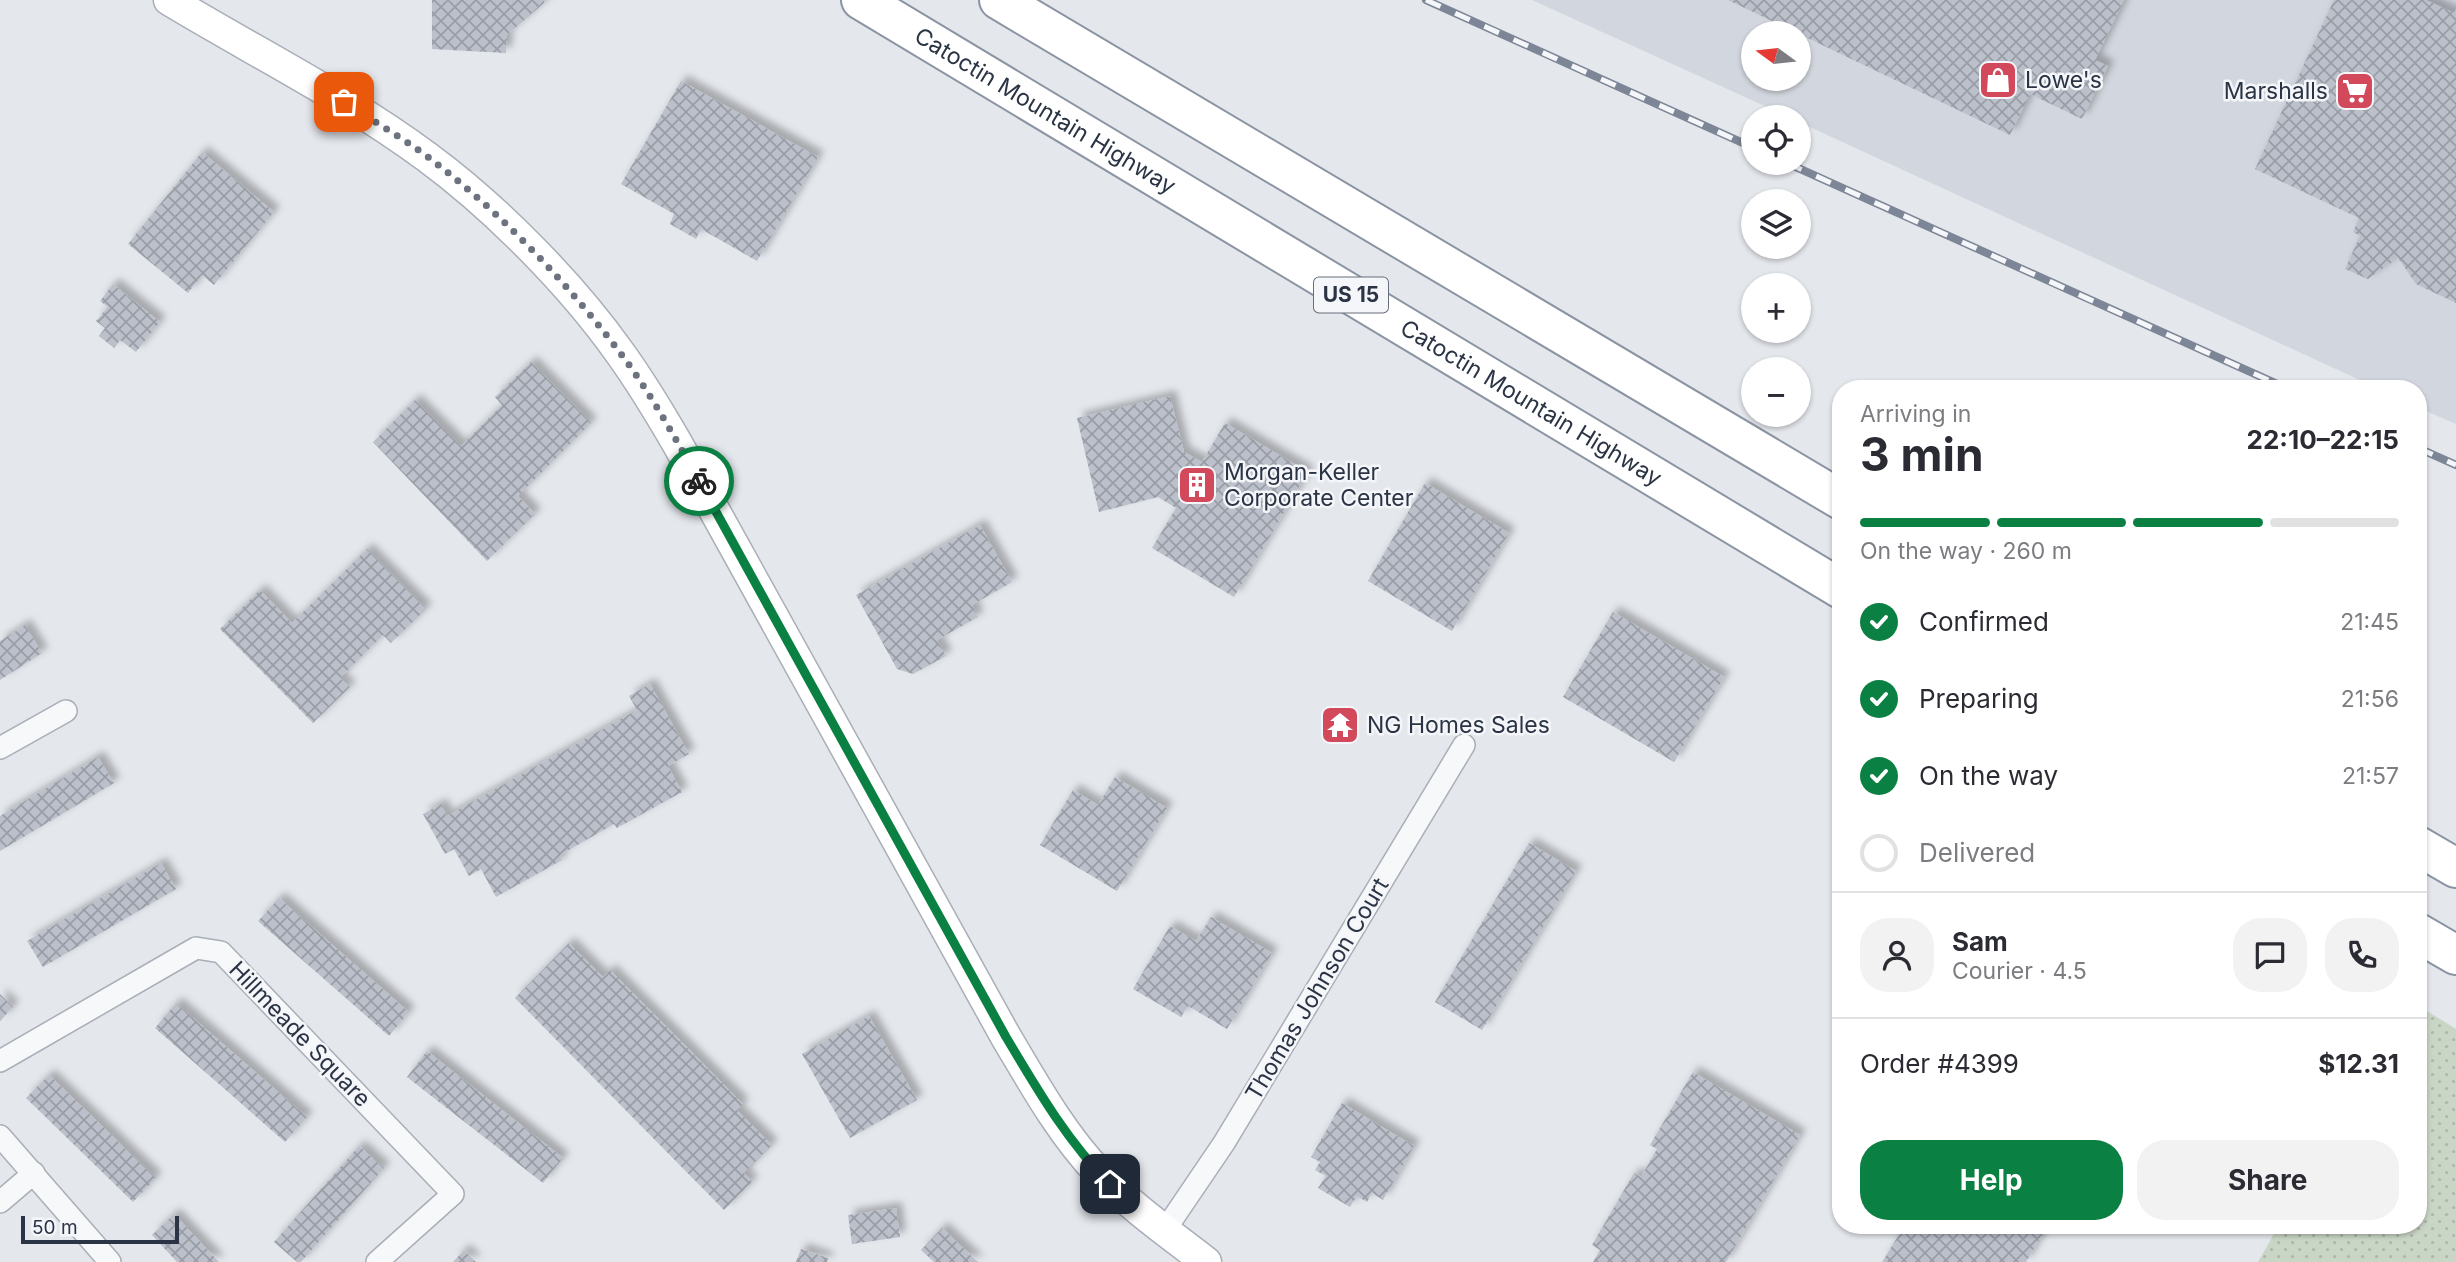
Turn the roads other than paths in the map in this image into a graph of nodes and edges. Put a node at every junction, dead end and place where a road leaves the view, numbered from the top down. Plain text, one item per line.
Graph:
1 (169, 0) edge
2 (861, 0) edge
3 (999, 0) edge
4 (1832, 495) edge
5 (1832, 584) edge
6 (66, 711) dead end
7 (1464, 745) dead end
8 (0, 748) edge
9 (2427, 848) edge
10 (2427, 850) edge
11 (2456, 857) edge
12 (2456, 868) edge
13 (2427, 938) edge
14 (2456, 955) edge
15 (0, 1061) edge
16 (0, 1136) edge
17 (33, 1173) junction
18 (0, 1202) edge
19 (1165, 1230) junction
20 (110, 1262) edge
21 (377, 1262) edge
22 (1206, 1262) edge

1 - 19 street
2 - 5 highway, Catoctin Mountain Highway / US 15
3 - 4 highway
6 - 8 street
7 - 19 street, Thomas Johnson Court
9 - 11 highway
10 - 12 highway
13 - 14 highway
15 - 21 street, Hillmeade Square
16 - 17 street
17 - 18 street
17 - 20 street
19 - 22 street

